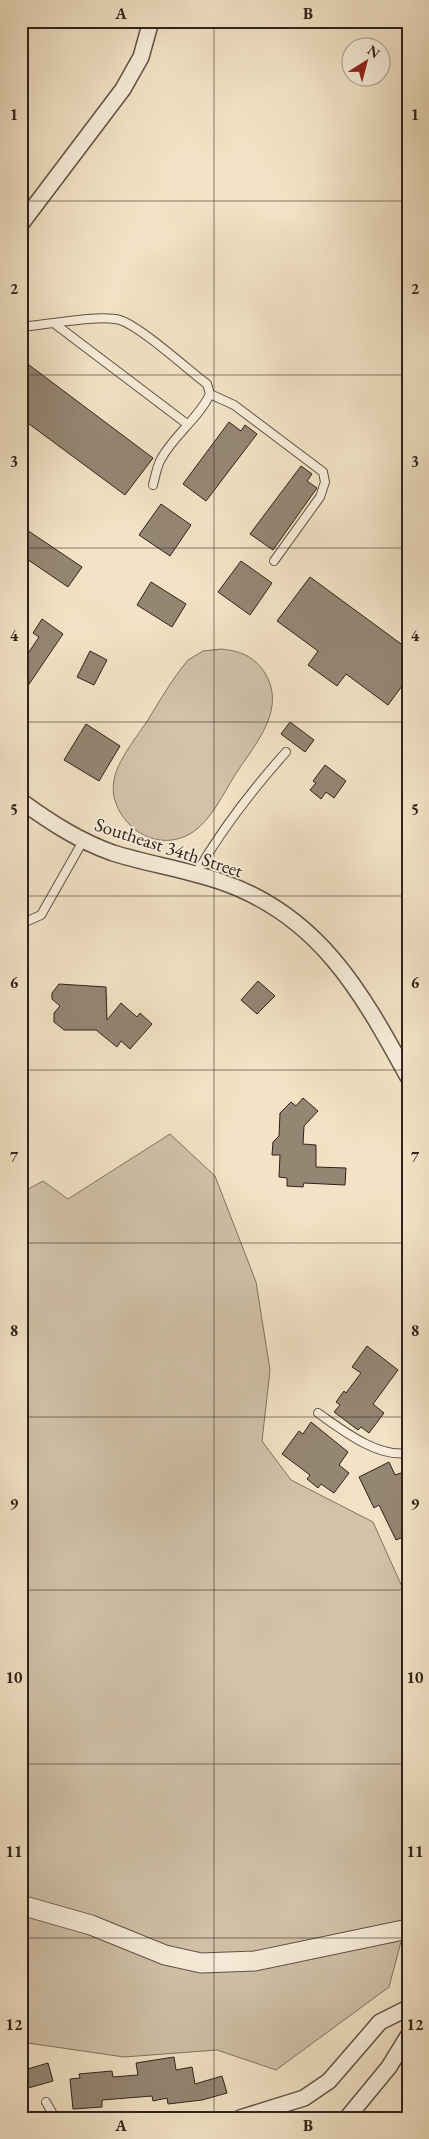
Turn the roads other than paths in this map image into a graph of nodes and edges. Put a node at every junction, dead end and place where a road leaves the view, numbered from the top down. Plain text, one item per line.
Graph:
1 (151, 21) edge
2 (21, 224) edge
3 (55, 324) junction
4 (21, 328) edge
5 (210, 394) junction
6 (187, 424) junction
7 (153, 485) dead end
8 (274, 561) dead end
9 (286, 752) dead end
10 (21, 801) edge
11 (83, 841) junction
12 (196, 874) junction
13 (21, 924) edge
14 (408, 1077) edge
15 (318, 1413) dead end
16 (408, 1453) edge
17 (21, 1905) edge
18 (408, 1929) edge
19 (408, 2008) edge
20 (408, 2036) edge
21 (46, 2102) dead end
22 (54, 2118) edge
23 (240, 2118) edge
24 (347, 2118) edge

1 - 2 street
3 - 4 lane
3 - 5 lane
3 - 6 lane
5 - 6 lane
5 - 8 lane
6 - 7 lane
9 - 12 lane
10 - 11 street, Southeast 34th Street
11 - 12 street, Southeast 34th Street
11 - 13 lane
12 - 14 street, Southeast 34th Street
15 - 16 lane
17 - 18 street
19 - 23 street
20 - 24 street
21 - 22 lane

